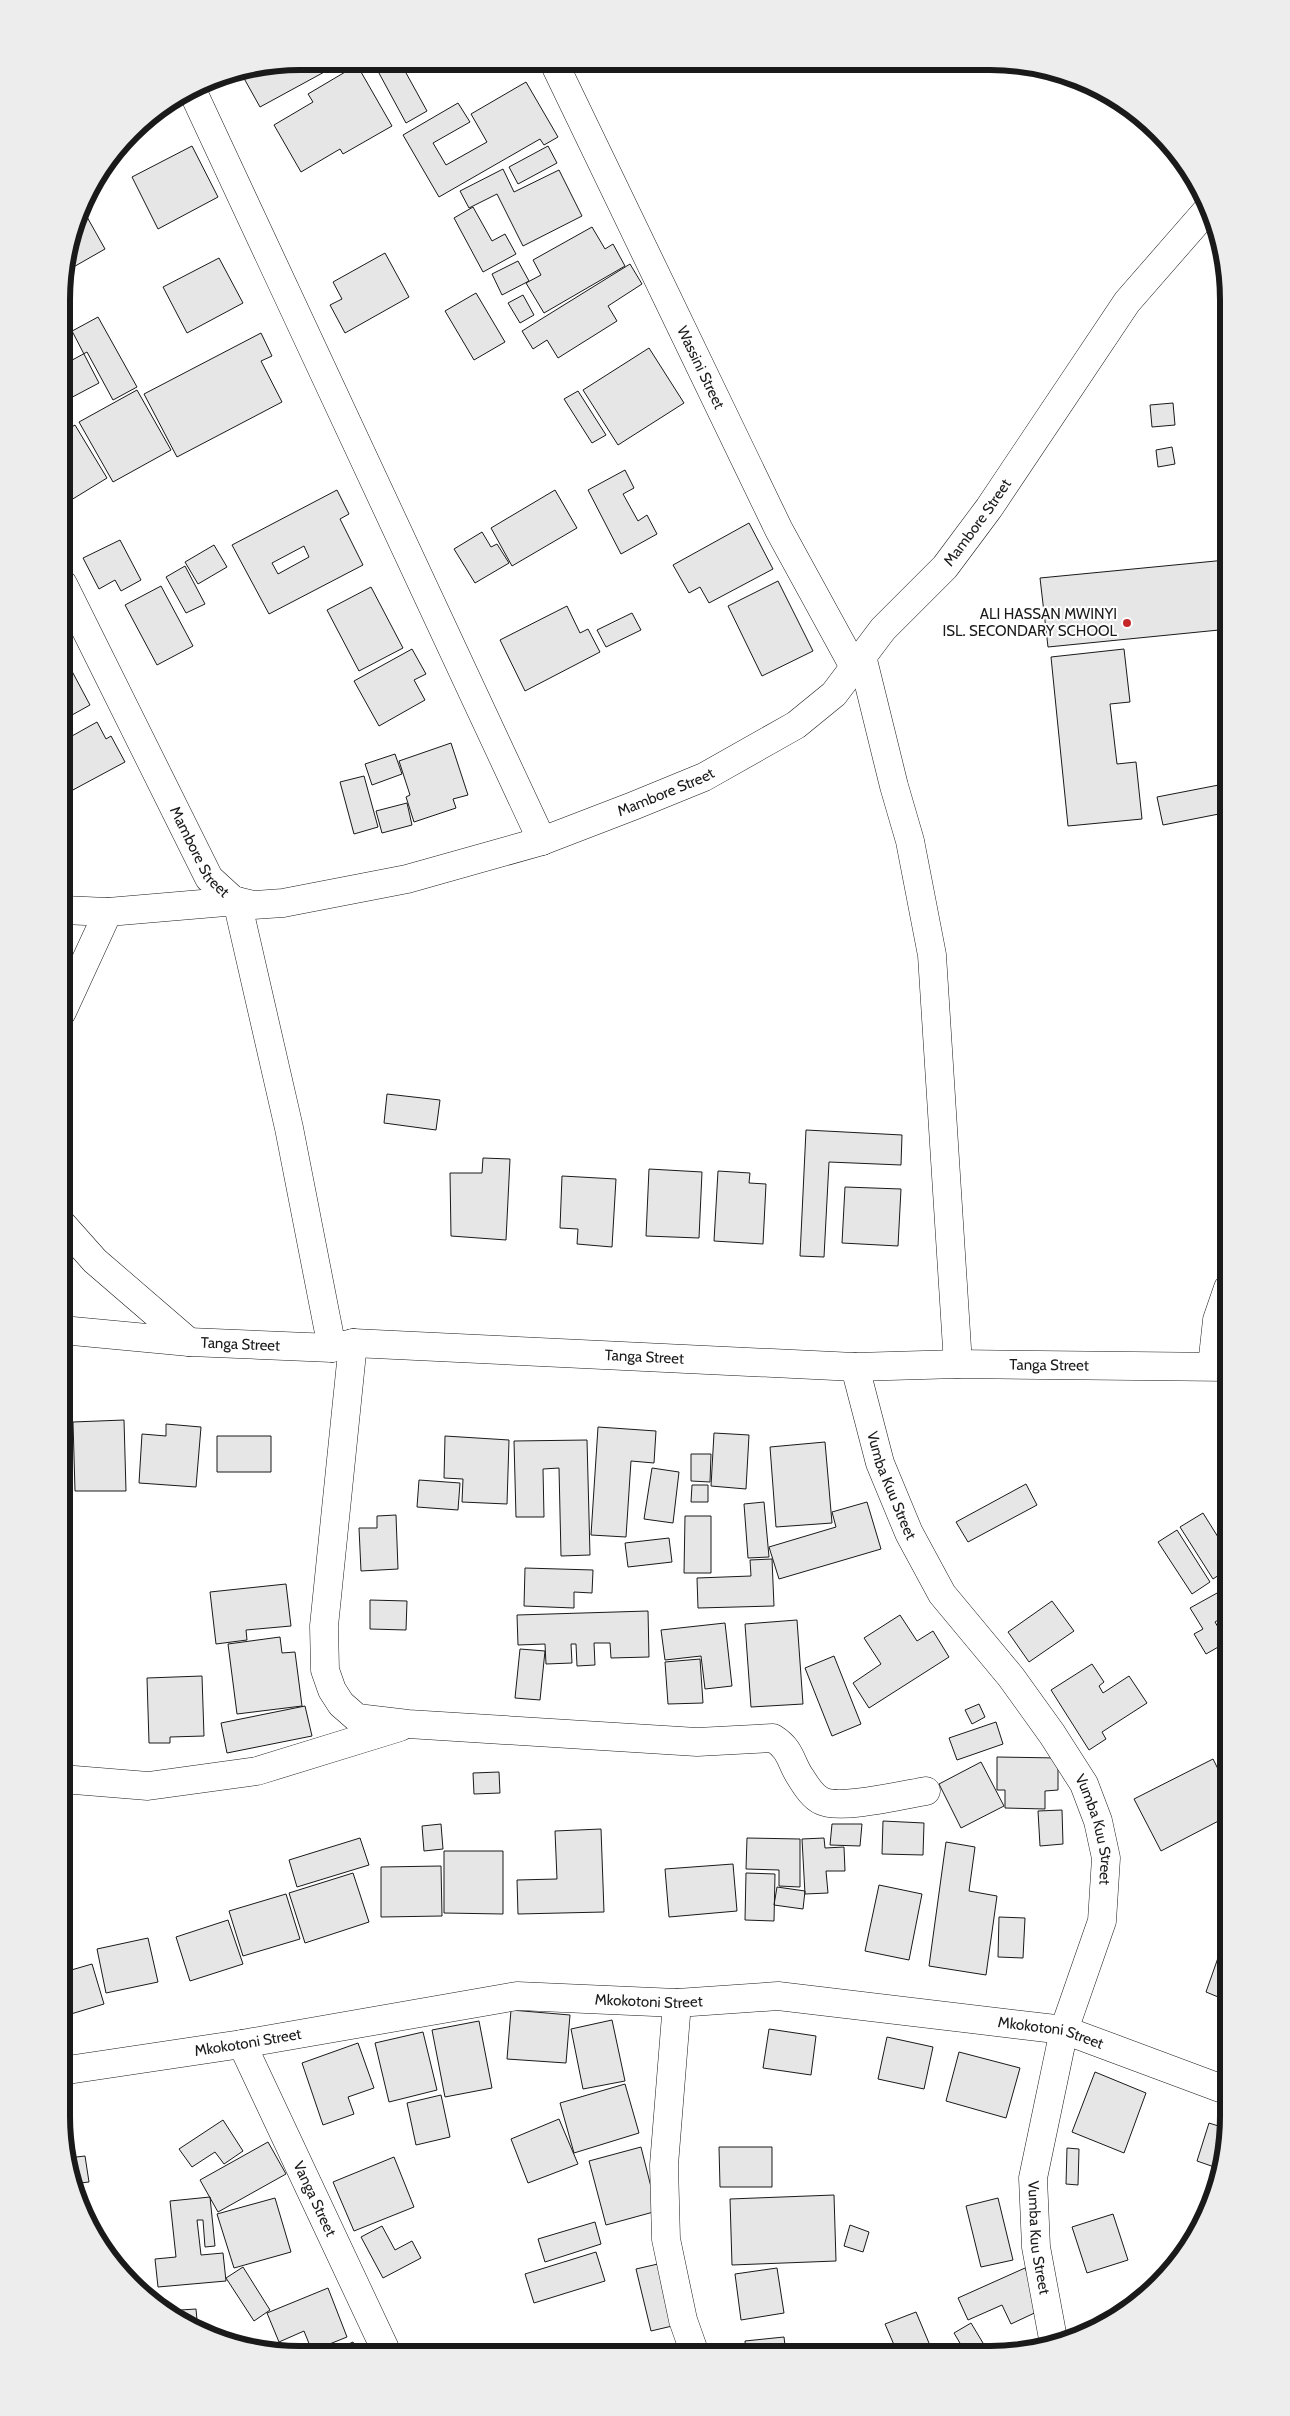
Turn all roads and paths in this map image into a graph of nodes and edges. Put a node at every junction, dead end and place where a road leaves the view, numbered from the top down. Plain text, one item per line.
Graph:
1 (557, 70) edge
2 (195, 96) edge
3 (1203, 214) edge
4 (70, 598) edge
5 (858, 662) junction
6 (542, 840) junction
7 (237, 901) junction
8 (70, 910) edge
9 (108, 912) junction
10 (70, 995) edge
11 (70, 1233) edge
12 (1220, 1311) edge
13 (70, 1331) edge
14 (190, 1342) junction
15 (342, 1346) junction
16 (958, 1364) junction
17 (1220, 1366) edge
18 (855, 1367) junction
19 (408, 1724) junction
20 (70, 1780) edge
21 (926, 1791) dead end
22 (677, 2002) junction
23 (1064, 2030) junction
24 (242, 2044) junction
25 (70, 2070) edge
26 (1220, 2087) edge
27 (1053, 2337) edge
28 (384, 2346) edge
29 (692, 2346) edge

1 - 5 street, Wassini Street
2 - 6 street
3 - 5 street, Mambore Street
4 - 7 street, Mambore Street
5 - 6 street, Mambore Street
5 - 16 street, Wassini Street
6 - 7 street, Mambore Street
7 - 9 street
7 - 15 street
8 - 9 street
9 - 10 street
11 - 14 street
12 - 17 street
13 - 14 street, Tanga Street
14 - 15 street, Tanga Street
15 - 18 street, Tanga Street
15 - 19 street
16 - 17 street, Tanga Street
16 - 18 street, Tanga Street
18 - 23 street, Vumba Kuu Street
19 - 20 street
19 - 21 street
22 - 23 street, Mkokotoni Street
22 - 24 street, Mkokotoni Street
22 - 29 street
23 - 26 street, Mkokotoni Street
23 - 27 street, Vumba Kuu Street
24 - 25 street, Mkokotoni Street
24 - 28 street, Vanga Street

